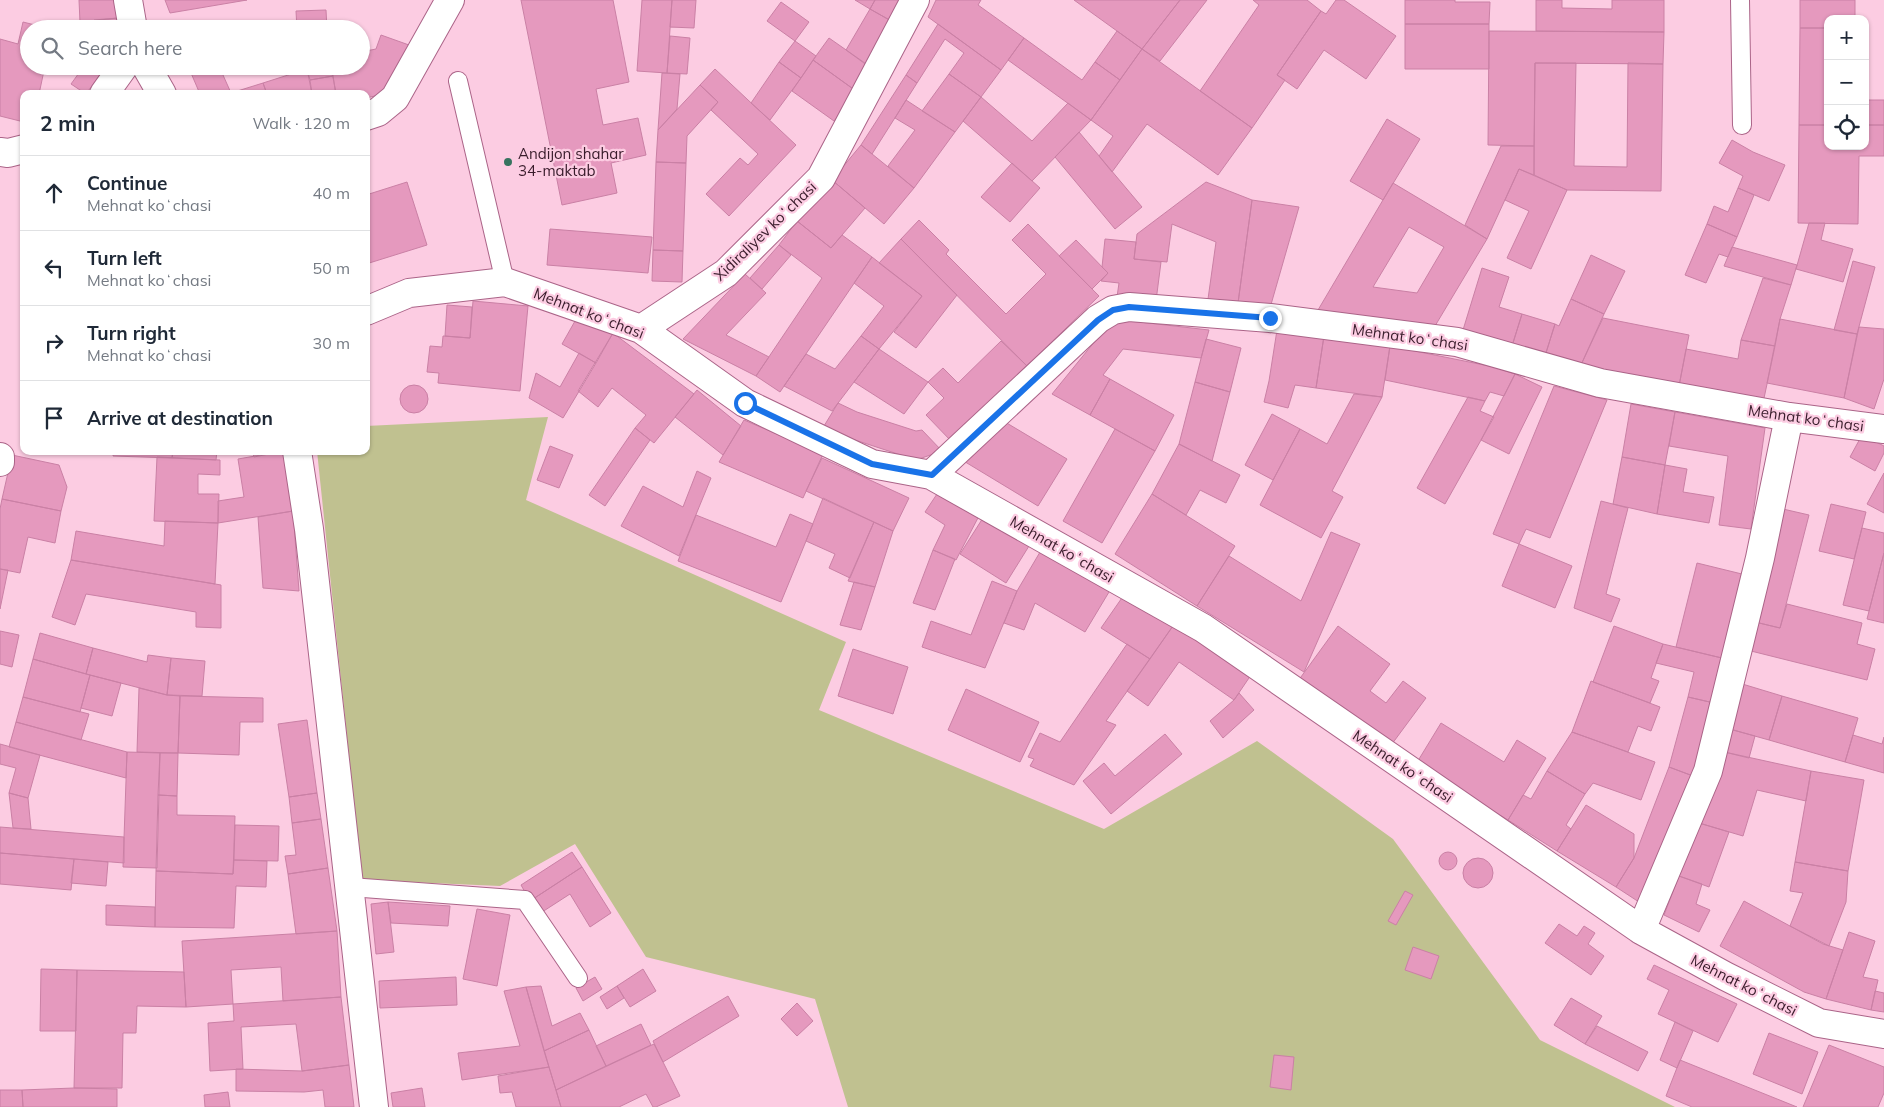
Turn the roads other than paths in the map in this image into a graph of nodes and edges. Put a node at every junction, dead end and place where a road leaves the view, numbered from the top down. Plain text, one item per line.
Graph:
1 (128, 0) edge
2 (450, 0) edge
3 (915, 0) edge
4 (1740, 0) edge
5 (131, 20) edge
6 (118, 75) edge
7 (151, 75) edge
8 (458, 81) dead end
9 (107, 90) edge
10 (160, 90) edge
11 (370, 115) edge
12 (1742, 125) dead end
13 (20, 150) edge
14 (0, 152) edge
15 (505, 282) junction
16 (370, 309) edge
17 (641, 329) junction
18 (1788, 417) junction
19 (1884, 429) edge
20 (298, 455) edge
21 (0, 457) edge
22 (0, 462) edge
23 (932, 475) junction
24 (350, 887) junction
25 (1641, 930) junction
26 (578, 978) dead end
27 (1884, 1034) edge
28 (374, 1107) edge

1 - 5 street
2 - 11 street
3 - 17 street, Xidiraliyev koʻchasi
4 - 12 lane
6 - 9 street
7 - 10 street
8 - 15 lane
13 - 14 street
15 - 16 street, Mehnat koʻchasi
15 - 17 street, Mehnat koʻchasi
17 - 23 street, Mehnat koʻchasi
18 - 19 street, Mehnat koʻchasi
18 - 23 street, Mehnat koʻchasi
18 - 25 street
20 - 24 street
21 - 22 street
23 - 25 street, Mehnat koʻchasi
24 - 26 lane
24 - 28 street
25 - 27 street, Mehnat koʻchasi

